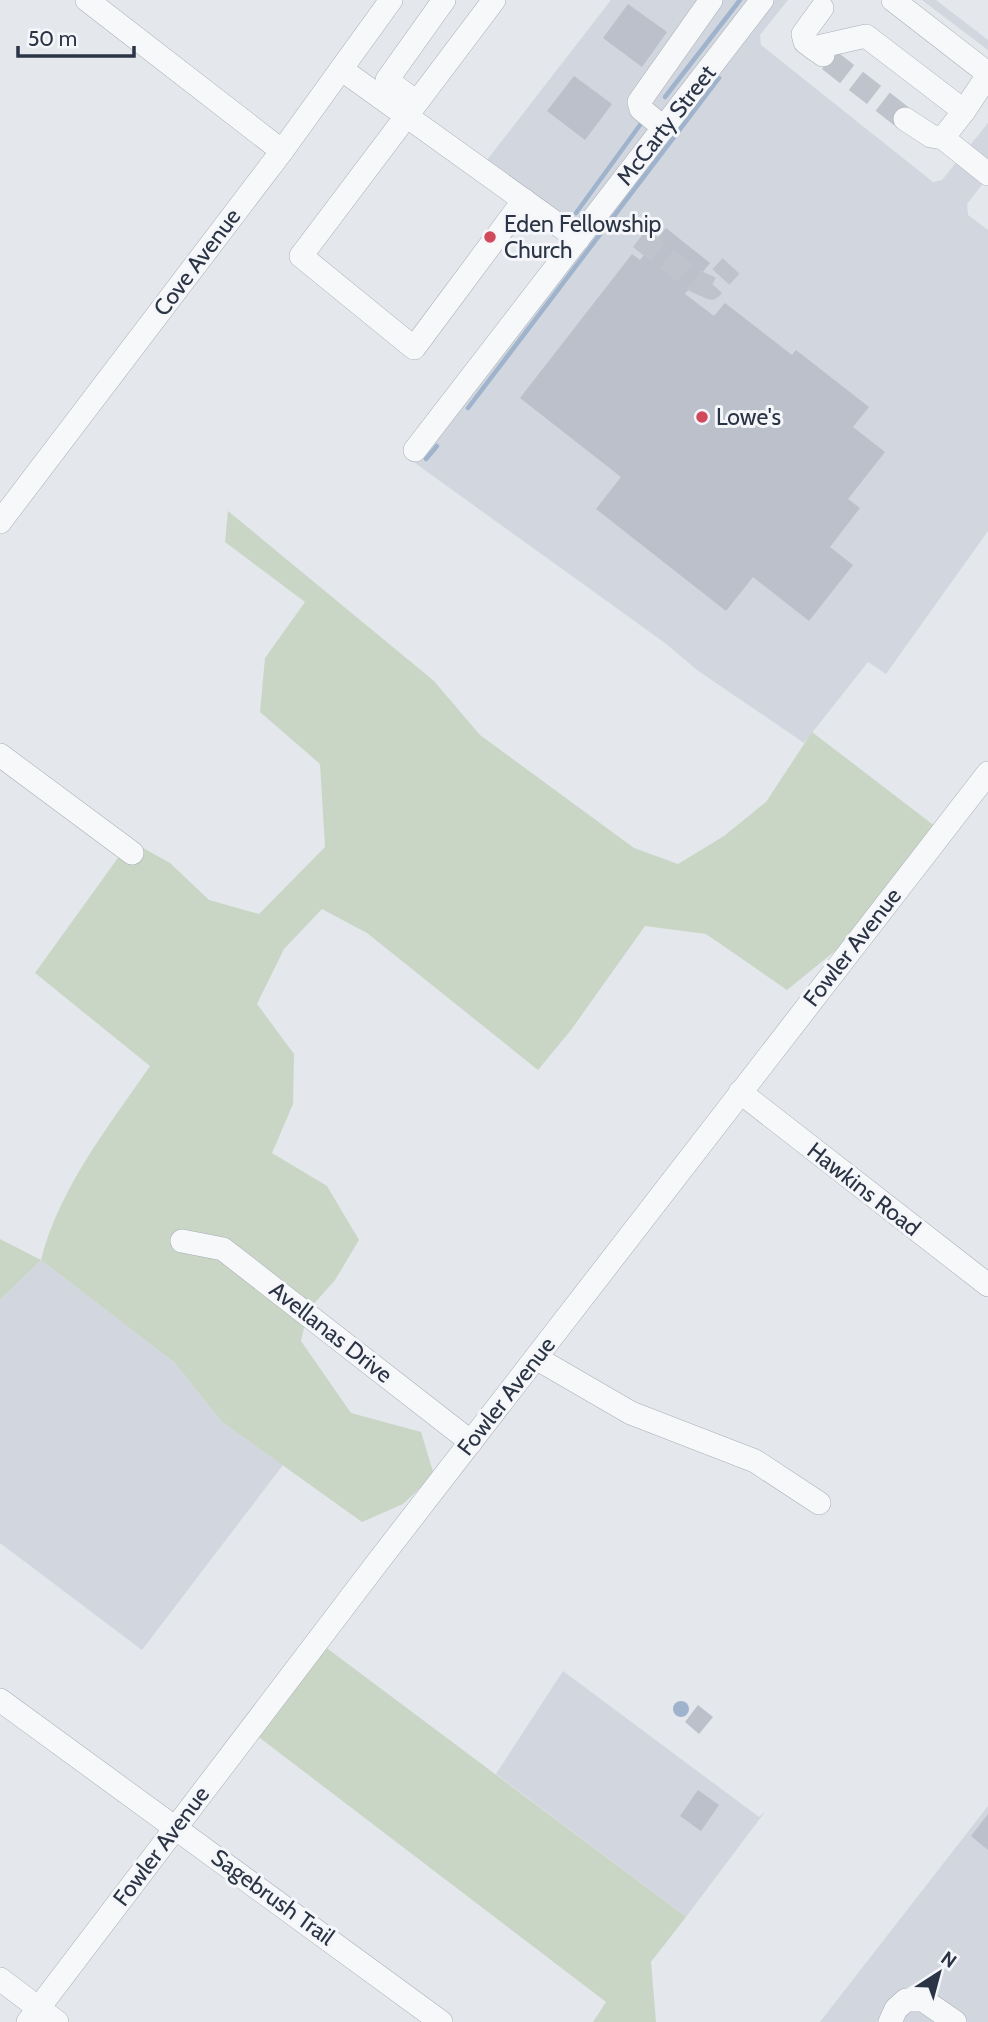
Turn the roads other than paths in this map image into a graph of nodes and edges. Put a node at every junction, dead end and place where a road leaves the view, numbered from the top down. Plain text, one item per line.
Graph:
1 (87, 0) edge
2 (391, 0) edge
3 (444, 0) edge
4 (494, 0) edge
5 (711, 0) edge
6 (762, 0) edge
7 (893, 0) edge
8 (822, 8) dead end
9 (341, 69) junction
10 (411, 109) junction
11 (964, 111) junction
12 (905, 119) tunnel mouth
13 (664, 128) junction
14 (943, 138) junction
15 (282, 151) junction
16 (988, 174) edge
17 (524, 200) junction
18 (578, 239) junction
19 (415, 450) dead end
20 (0, 522) edge
21 (0, 755) edge
22 (988, 773) edge
23 (132, 853) dead end
24 (740, 1092) junction
25 (182, 1241) dead end
26 (988, 1286) edge
27 (536, 1358) junction
28 (471, 1441) junction
29 (819, 1503) dead end
30 (0, 1700) edge
31 (175, 1826) junction
32 (0, 1979) edge
33 (41, 2017) edge
34 (442, 2022) edge
35 (890, 2022) edge
36 (955, 2022) edge

1 - 15 street
2 - 9 street, Cove Avenue
3 - 10 street
4 - 10 street
5 - 13 street
6 - 13 street, McCarty Street
7 - 11 street
8 - 11 street
9 - 10 street
9 - 15 street, Cove Avenue
10 - 17 street
10 - 17 street
11 - 14 street
12 - 14 street
13 - 18 street, McCarty Street
14 - 16 street
15 - 20 street, Cove Avenue
17 - 18 street
18 - 19 street, McCarty Street
21 - 23 street
22 - 24 street, Fowler Avenue
24 - 26 street, Hawkins Road
24 - 27 street, Fowler Avenue
25 - 28 street, Avellanas Drive
27 - 28 street, Fowler Avenue
27 - 29 street
28 - 31 street, Fowler Avenue
30 - 31 street, Sagebrush Trail
31 - 33 street, Fowler Avenue
31 - 34 street, Sagebrush Trail
32 - 33 street
35 - 36 street

